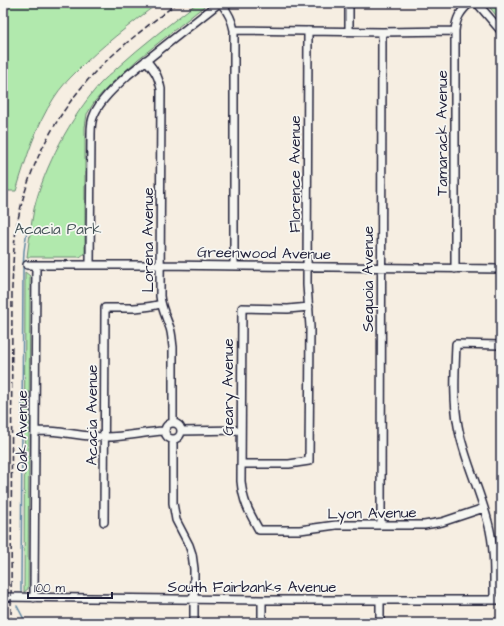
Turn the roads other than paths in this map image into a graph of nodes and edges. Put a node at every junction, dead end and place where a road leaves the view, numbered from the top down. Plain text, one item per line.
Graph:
1 (220, 3) edge
2 (349, 3) edge
3 (470, 3) edge
4 (477, 3) edge
5 (234, 30) junction
6 (308, 31) junction
7 (349, 31) junction
8 (455, 31) junction
9 (501, 31) edge
10 (382, 32) junction
11 (146, 60) junction
12 (28, 265) dead end
13 (36, 265) junction
14 (90, 265) junction
15 (160, 265) junction
16 (234, 266) junction
17 (307, 266) junction
18 (381, 268) junction
19 (455, 269) junction
20 (501, 269) edge
21 (161, 304) junction
22 (309, 307) junction
23 (501, 345) edge
24 (173, 423) junction
25 (240, 430) junction
26 (35, 431) junction
27 (164, 431) junction
28 (180, 431) junction
29 (104, 437) junction
30 (173, 439) junction
31 (240, 464) junction
32 (484, 508) junction
33 (104, 522) dead end
34 (381, 525) junction
35 (259, 530) joint
36 (3, 598) edge
37 (34, 598) junction
38 (194, 600) junction
39 (262, 600) junction
40 (380, 600) junction
41 (498, 600) edge
42 (194, 623) edge
43 (262, 623) edge
44 (380, 623) edge

1 - 5 street
1 - 11 street
2 - 7 street
3 - 8 street, Tamarack Avenue
4 - 9 street
5 - 6 street
5 - 16 street
6 - 7 street
6 - 17 street, Florence Avenue
7 - 10 street
8 - 10 street
8 - 19 street, Tamarack Avenue
10 - 18 street, Sequoia Avenue
11 - 14 street
11 - 15 street, Lorena Avenue
12 - 13 street, Greenwood Avenue
13 - 14 street, Greenwood Avenue
13 - 26 street, Oak Avenue
14 - 15 street, Greenwood Avenue
15 - 16 street, Greenwood Avenue
15 - 21 street, Lorena Avenue
16 - 17 street, Greenwood Avenue
17 - 18 street, Greenwood Avenue
17 - 22 street, Florence Avenue
18 - 19 street, Greenwood Avenue
18 - 34 street, Sequoia Avenue
19 - 20 street, Greenwood Avenue
21 - 24 street, Lorena Avenue
21 - 29 street, Acacia Avenue
22 - 25 street, Geary Avenue
22 - 31 street, Florence Avenue
23 - 32 street
24 - 27 street
24 - 28 street
25 - 28 street
25 - 31 street, Geary Avenue
26 - 29 street
26 - 37 street, Oak Avenue
27 - 29 street
27 - 30 street
28 - 30 street
29 - 33 street, Acacia Avenue
30 - 38 street
31 - 35 street, Geary Avenue
32 - 34 street, Lyon Avenue
32 - 41 street
34 - 35 street, Lyon Avenue
36 - 37 street, South Fairbanks Avenue
37 - 38 street, South Fairbanks Avenue
38 - 39 street, South Fairbanks Avenue
38 - 42 street
39 - 40 street, South Fairbanks Avenue
39 - 43 street
40 - 41 street, South Fairbanks Avenue
40 - 44 street

